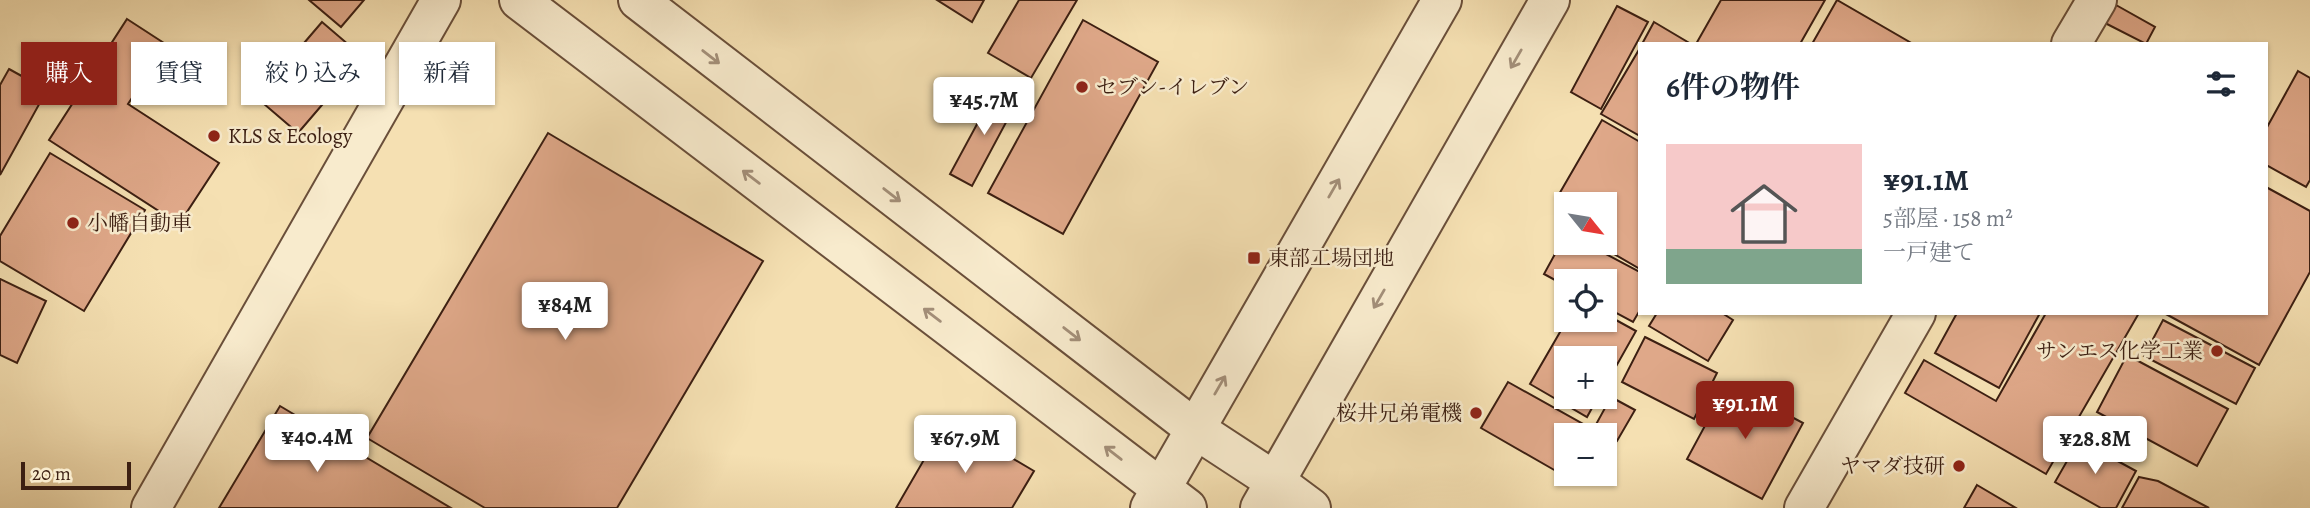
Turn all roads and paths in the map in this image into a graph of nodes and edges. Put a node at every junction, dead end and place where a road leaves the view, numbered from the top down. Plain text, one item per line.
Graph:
1 (441, 0) edge
2 (519, 0) edge
3 (638, 0) edge
4 (1443, 0) edge
5 (1550, 0) edge
6 (2096, 0) edge
7 (2072, 42) edge
8 (1915, 315) edge
9 (1195, 429) junction
10 (1268, 495) edge
11 (1166, 502) edge
12 (150, 508) edge
13 (1311, 508) edge
14 (1804, 508) edge

1 - 12 street
11 -> 2 street
3 -> 9 street
9 -> 4 street
5 -> 10 street
6 - 7 street
8 - 14 street
9 - 10 street
9 - 11 street
10 - 13 street

